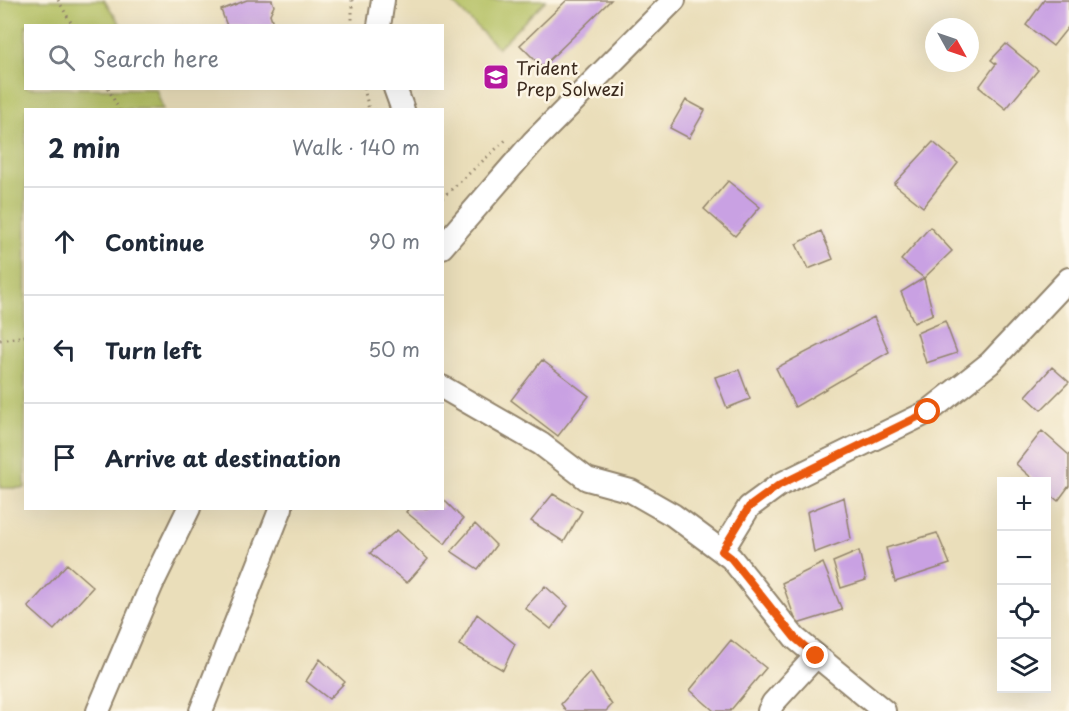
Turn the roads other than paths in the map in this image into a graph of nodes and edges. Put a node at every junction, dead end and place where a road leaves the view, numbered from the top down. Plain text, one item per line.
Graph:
1 (384, 0) edge
2 (674, 0) edge
3 (379, 24) edge
4 (396, 90) edge
5 (402, 108) edge
6 (444, 245) edge
7 (1069, 279) edge
8 (444, 388) edge
9 (188, 510) edge
10 (280, 510) edge
11 (722, 551) junction
12 (816, 656) junction
13 (98, 711) edge
14 (201, 711) edge
15 (769, 711) edge
16 (885, 711) edge

1 - 3 street
2 - 6 street
4 - 5 street
7 - 11 street
8 - 11 street
9 - 13 street
10 - 14 street
11 - 12 street
12 - 15 street
12 - 16 street

